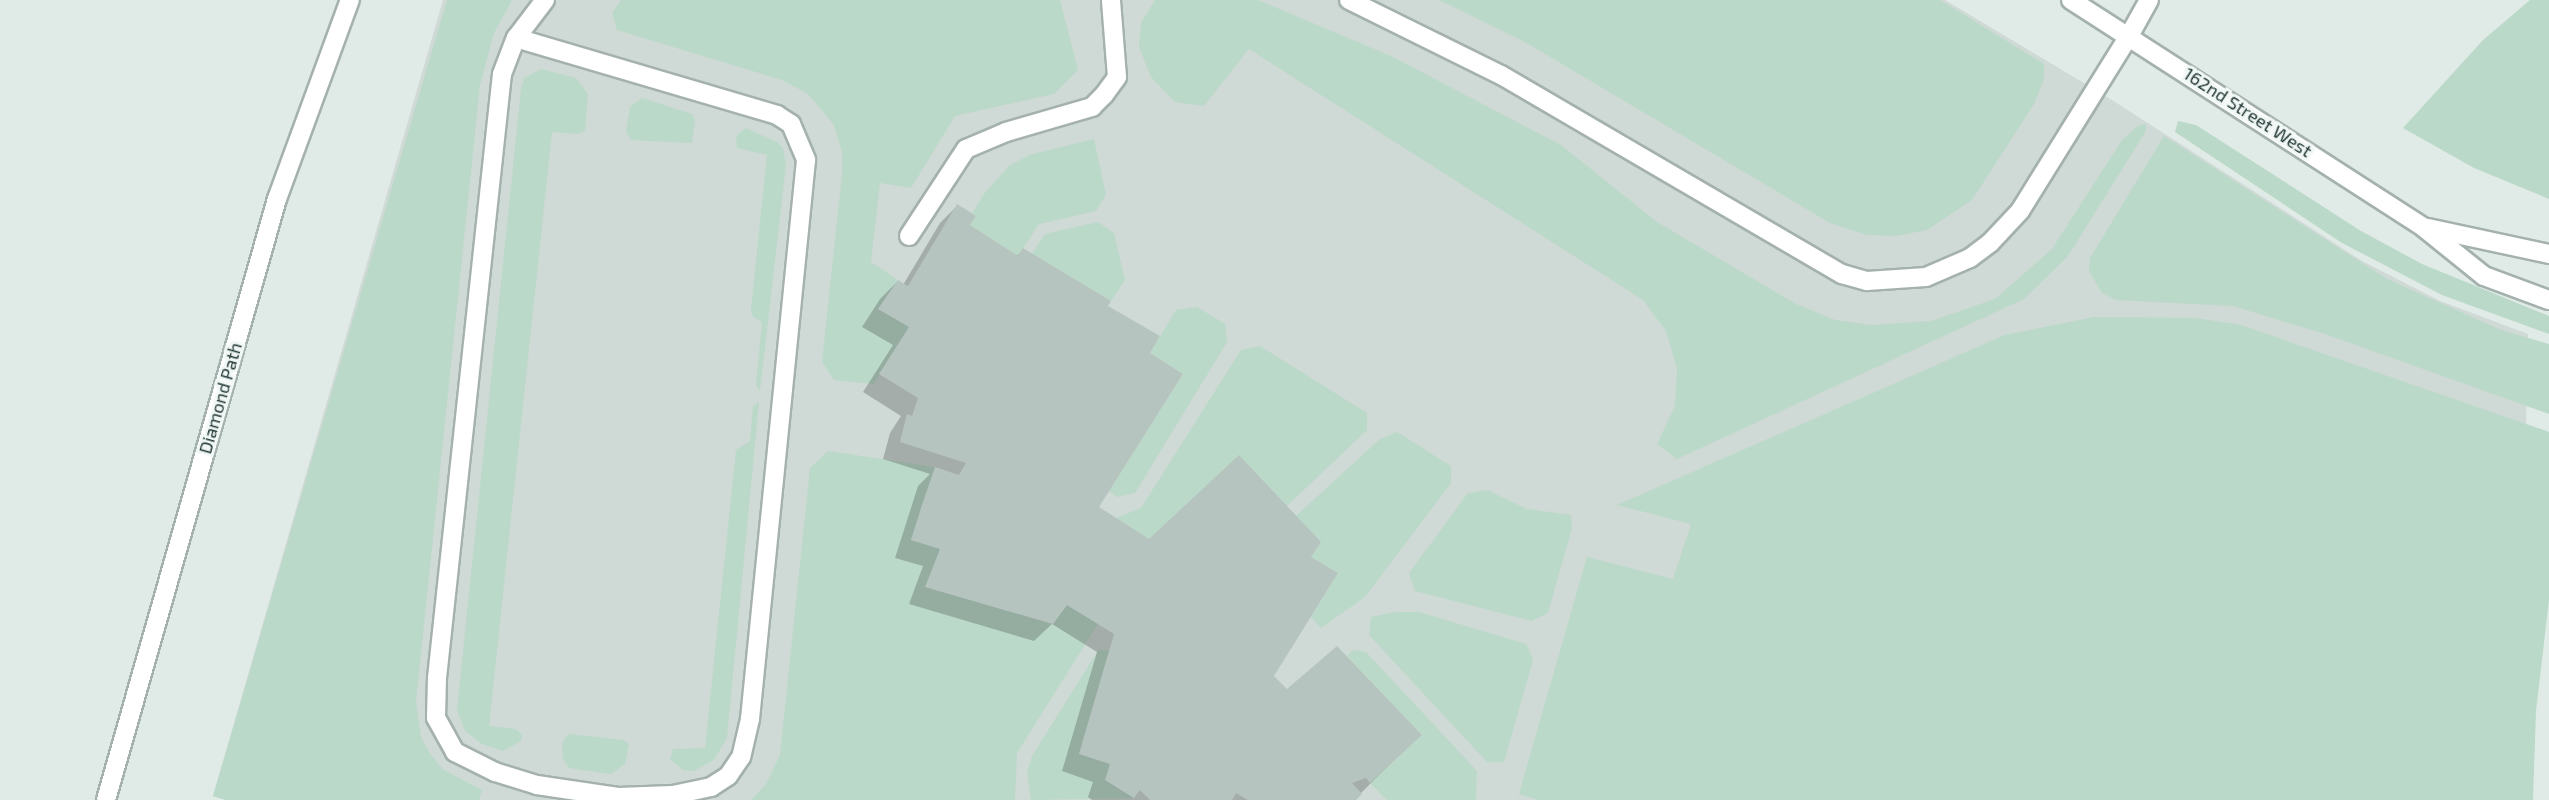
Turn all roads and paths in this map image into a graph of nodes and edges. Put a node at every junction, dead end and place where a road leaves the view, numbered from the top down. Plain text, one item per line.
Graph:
1 (350, 0) edge
2 (545, 0) edge
3 (1111, 0) edge
4 (1349, 0) edge
5 (2071, 0) edge
6 (2149, 0) edge
7 (2129, 36) junction
8 (516, 38) junction
9 (2423, 227) junction
10 (909, 236) dead end
11 (2549, 254) edge
12 (2549, 300) edge
13 (106, 800) edge

1 - 13 street, Diamond Path
2 - 8 street
3 - 10 street
4 - 7 street
5 - 7 street, 162nd Street West
6 - 7 street
7 - 9 street, 162nd Street West
8 - 8 street
9 - 11 street, 162nd Street West
9 - 12 street, 162nd Street West

